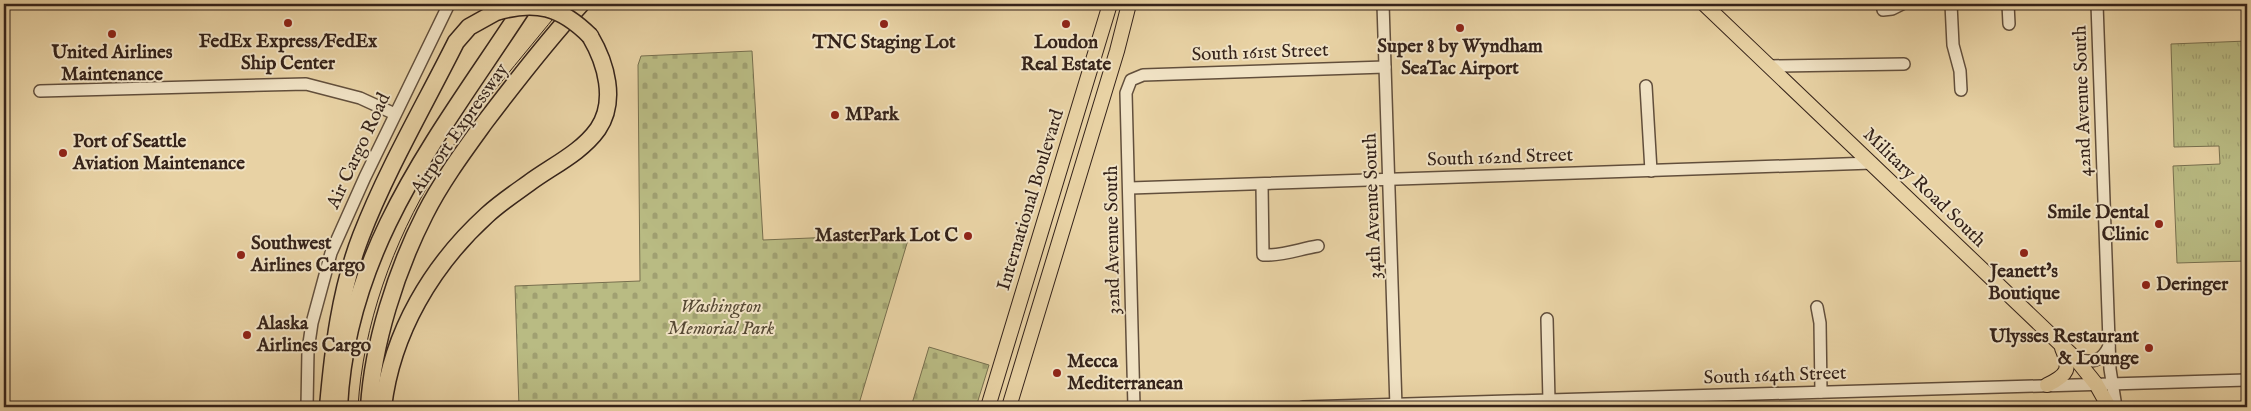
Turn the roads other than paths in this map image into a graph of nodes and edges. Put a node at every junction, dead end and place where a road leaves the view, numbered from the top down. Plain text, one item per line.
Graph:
1 (449, 4) edge
2 (525, 4) edge
3 (581, 4) edge
4 (1110, 4) edge
5 (1129, 4) edge
6 (1383, 4) edge
7 (1704, 4) edge
8 (1902, 4) edge
9 (1951, 4) edge
10 (2008, 4) edge
11 (2097, 4) edge
12 (1884, 10) dead end
13 (2009, 24) dead end
14 (1904, 64) dead end
15 (1770, 66) junction
16 (1385, 67) junction
17 (1136, 76) joint
18 (1646, 86) dead end
19 (1961, 90) dead end
20 (40, 92) dead end
21 (395, 114) junction
22 (1872, 164) junction
23 (1651, 171) junction
24 (1390, 180) junction
25 (1262, 184) junction
26 (1130, 188) junction
27 (1318, 246) dead end
28 (1817, 307) dead end
29 (1547, 319) dead end
30 (2109, 344) junction
31 (2061, 345) junction
32 (2075, 358) junction
33 (2247, 380) edge
34 (2096, 384) junction
35 (2112, 384) junction
36 (2047, 385) junction
37 (1821, 392) junction
38 (1549, 401) junction
39 (1396, 405) edge
40 (308, 407) edge
41 (328, 407) edge
42 (339, 407) edge
43 (369, 407) edge
44 (383, 407) edge
45 (988, 407) edge
46 (1008, 407) edge
47 (1134, 407) edge
48 (1304, 407) edge
49 (2109, 407) edge
50 (2116, 407) edge

1 - 21 street, Air Cargo Road
2 - 42 highway, Airport Expressway
3 - 43 highway, Airport Expressway
4 - 45 main road, International Boulevard
5 - 46 main road, International Boulevard
6 - 16 street, 34th Avenue South
7 - 15 main road, Military Road South
8 - 12 street
9 - 19 street
10 - 13 street
11 - 30 street, 42nd Avenue South
14 - 15 street
15 - 22 main road, Military Road South
16 - 17 street, South 161st Street
16 - 24 street, 34th Avenue South
17 - 26 street, 32nd Avenue South
18 - 23 street
20 - 21 street
21 - 40 street, Air Cargo Road
22 - 23 street, South 162nd Street
22 - 31 main road, Military Road South
23 - 24 street, South 162nd Street
24 - 25 street, South 162nd Street
24 - 39 street, 34th Avenue South
25 - 26 street, South 162nd Street
25 - 27 street
26 - 47 street, 32nd Avenue South
28 - 37 street
29 - 38 street
30 - 32 street
30 - 35 street, 42nd Avenue South
31 - 32 main road, Military Road South
31 - 36 main road
32 - 34 main road, Military Road South
33 - 35 street, South 164th Street
34 - 35 street, South 164th Street
34 - 36 street, South 164th Street
34 - 49 main road, Military Road South
35 - 50 street, 42nd Avenue South
36 - 37 street, South 164th Street
37 - 38 street, South 164th Street
38 - 39 street, South 164th Street
39 - 48 street, South 164th Street
41 - 44 highway, bridge

